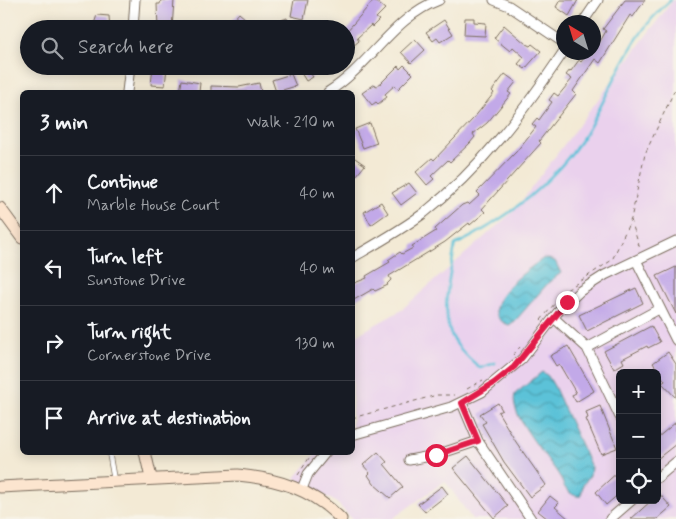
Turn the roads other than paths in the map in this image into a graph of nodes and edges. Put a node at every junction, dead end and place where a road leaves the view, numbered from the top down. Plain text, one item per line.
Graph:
1 (135, 0) edge
2 (439, 0) edge
3 (494, 0) edge
4 (598, 0) edge
5 (588, 15) edge
6 (134, 20) edge
7 (556, 38) edge
8 (558, 60) edge
9 (355, 72) edge
10 (129, 75) edge
11 (352, 75) edge
12 (127, 90) edge
13 (331, 90) edge
14 (0, 208) edge
15 (20, 235) edge
16 (676, 241) edge
17 (355, 256) edge
18 (638, 256) junction
19 (659, 309) junction
20 (554, 318) junction
21 (676, 340) edge
22 (587, 348) junction
23 (462, 403) junction
24 (618, 414) edge
25 (355, 434) edge
26 (478, 441) junction
27 (110, 455) edge
28 (146, 455) edge
29 (324, 455) edge
30 (409, 460) dead end
31 (676, 462) edge
32 (661, 475) edge
33 (151, 478) junction
34 (114, 480) junction
35 (0, 487) edge
36 (302, 489) junction
37 (627, 504) edge
38 (341, 519) edge
39 (531, 519) edge
40 (610, 519) edge

1 - 6 street
2 - 9 street
3 - 7 street
4 - 5 street
8 - 17 street
10 - 12 street
11 - 13 street
14 - 15 street
16 - 18 street
18 - 19 street
18 - 20 street
19 - 21 street
19 - 22 street
20 - 22 street
20 - 23 street
22 - 24 street
23 - 25 street
23 - 26 street
26 - 30 street
26 - 39 street
27 - 34 lane
28 - 33 street
29 - 36 street
31 - 32 street
33 - 34 street
33 - 36 street
34 - 35 street
36 - 38 street
37 - 40 street

